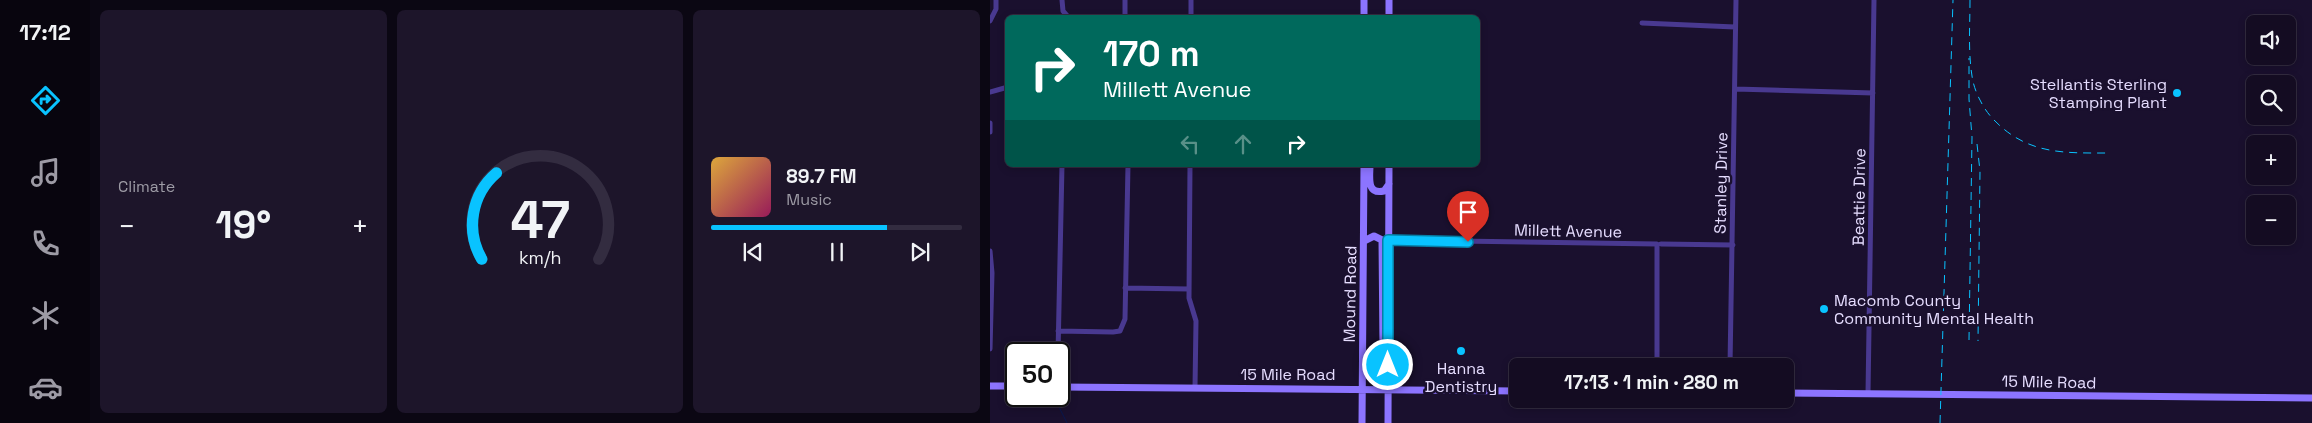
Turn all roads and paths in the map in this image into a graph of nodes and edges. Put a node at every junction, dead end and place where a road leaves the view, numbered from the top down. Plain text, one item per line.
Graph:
1 (996, 0) edge
2 (1062, 0) edge
3 (1125, 0) edge
4 (1191, 0) edge
5 (1364, 0) edge
6 (1389, 0) edge
7 (1736, 0) edge
8 (1874, 0) edge
9 (1066, 15) edge
10 (1125, 15) edge
11 (1191, 15) edge
12 (1364, 15) edge
13 (1389, 15) edge
14 (991, 19) edge
15 (1642, 24) dead end
16 (1736, 26) junction
17 (1005, 88) edge
18 (1735, 89) junction
19 (990, 92) edge
20 (1873, 92) junction
21 (990, 123) edge
22 (990, 132) edge
23 (1062, 167) edge
24 (1128, 167) edge
25 (1190, 167) edge
26 (1364, 167) edge
27 (1370, 167) edge
28 (1389, 167) edge
29 (1388, 184) junction
30 (1388, 240) junction
31 (1364, 242) junction
32 (1659, 244) junction
33 (1733, 245) junction
34 (990, 251) edge
35 (1125, 288) junction
36 (1189, 289) junction
37 (1058, 331) junction
38 (1058, 342) edge
39 (990, 349) edge
40 (1657, 358) edge
41 (1730, 358) edge
42 (1388, 365) junction
43 (990, 386) edge
44 (1005, 386) edge
45 (1070, 387) edge
46 (1195, 387) junction
47 (1362, 389) junction
48 (1388, 389) junction
49 (1509, 391) edge
50 (1794, 393) edge
51 (1868, 394) junction
52 (2312, 398) edge
53 (1362, 423) edge
54 (1388, 423) edge

1 - 14 street
2 - 9 street
3 - 10 street
4 - 11 street
5 - 12 main road
6 - 13 main road
7 - 16 street, Stanley Drive
8 - 20 street, Beattie Drive
15 - 16 street
16 - 18 street, Stanley Drive
17 - 19 street
18 - 20 street
18 - 33 street, Stanley Drive
20 - 51 street, Beattie Drive
21 - 22 street
23 - 37 street
24 - 35 street
25 - 36 street
26 - 31 main road, Mound Road
27 - 29 main road
28 - 29 main road
29 - 30 main road
30 - 32 street, Millett Avenue
30 - 42 main road
31 - 42 main road
31 - 47 main road, Mound Road
32 - 33 street, Millett Avenue
32 - 40 street
33 - 41 street, Stanley Drive
34 - 39 street
35 - 36 street
35 - 37 street
36 - 46 street
37 - 38 street
42 - 48 main road
43 - 44 main road
45 - 46 main road, 15 Mile Road
46 - 47 main road, 15 Mile Road
47 - 48 main road, 15 Mile Road
47 - 53 main road, Mound Road
48 - 49 main road, 15 Mile Road
48 - 54 main road
50 - 51 main road, 15 Mile Road
51 - 52 main road, 15 Mile Road

